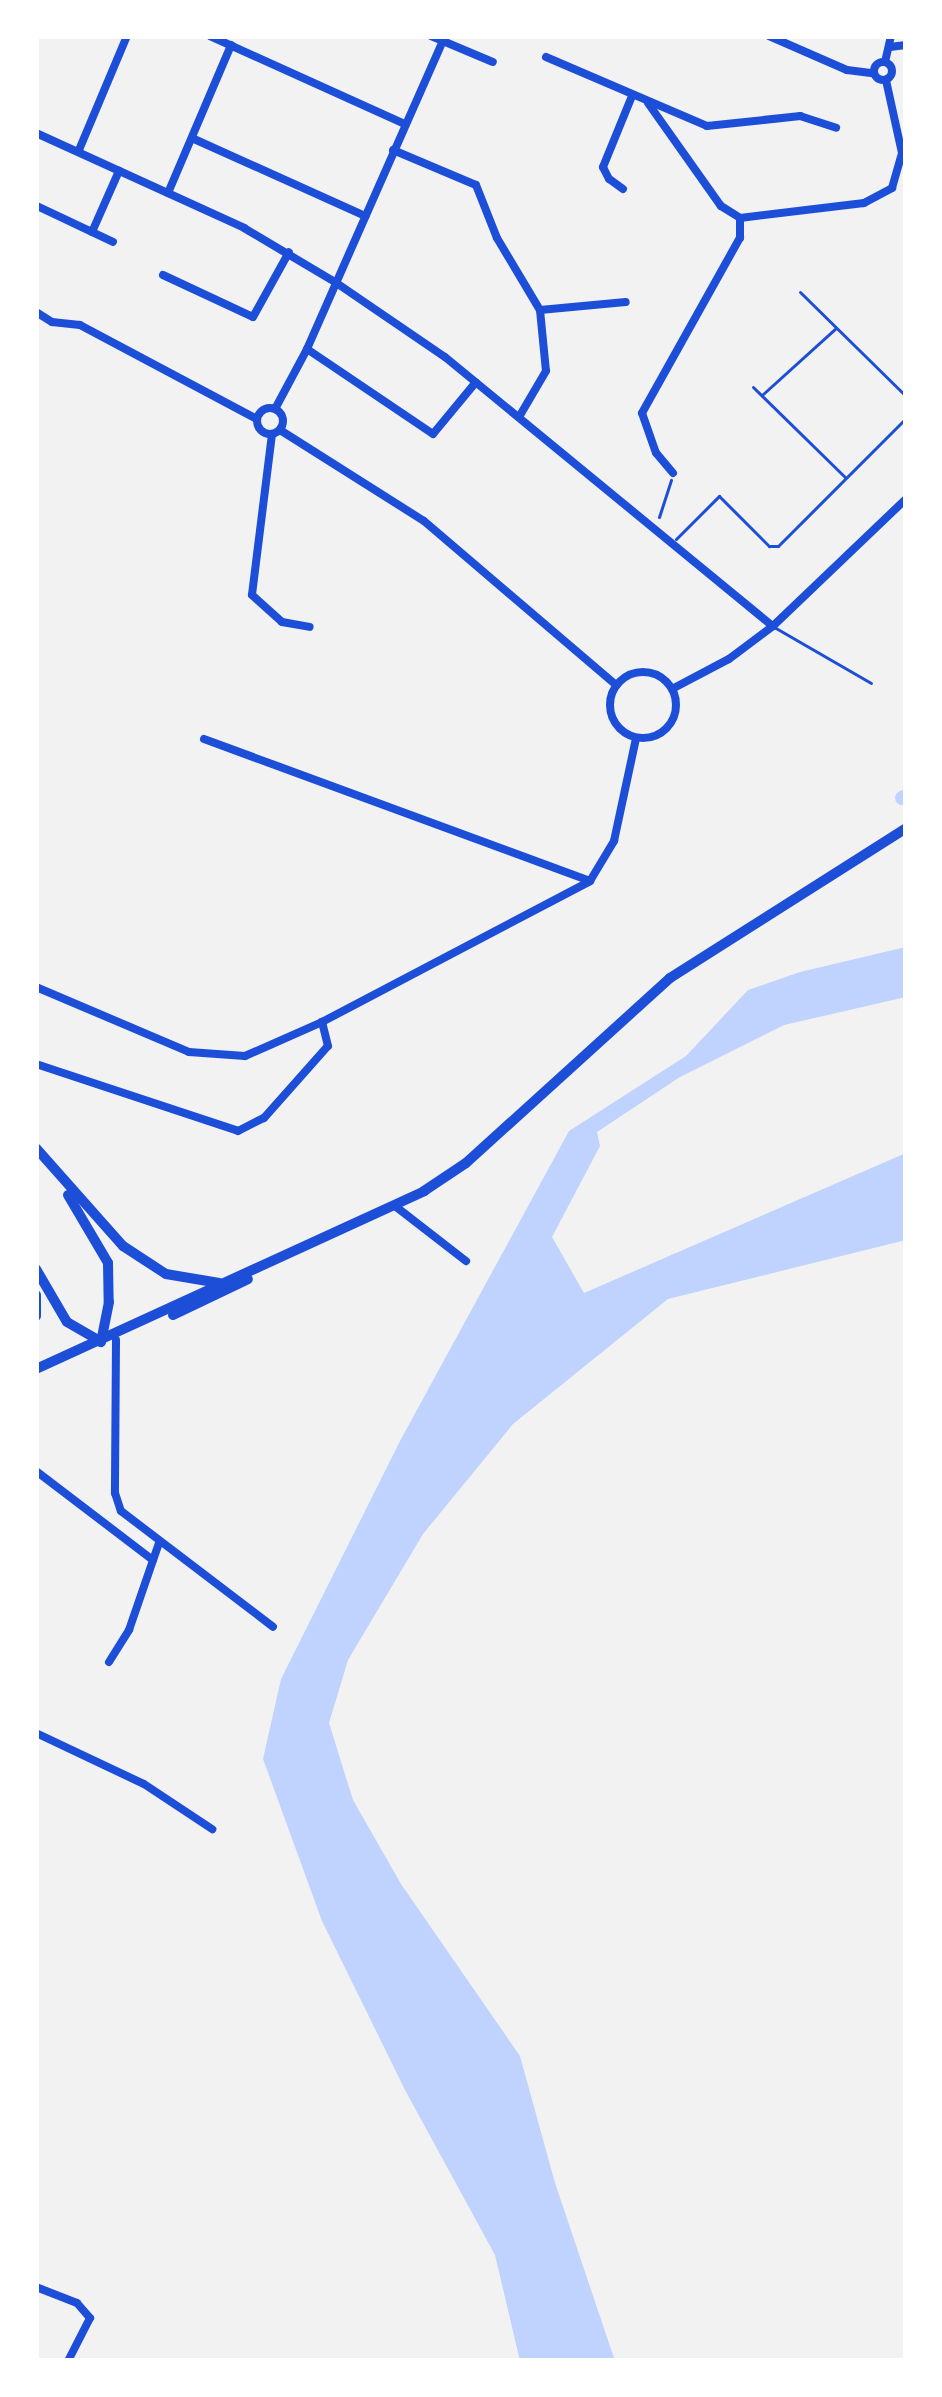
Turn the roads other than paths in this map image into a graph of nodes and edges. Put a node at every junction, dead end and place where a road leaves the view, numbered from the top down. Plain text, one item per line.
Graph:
1 (127, 36) edge
2 (211, 36) edge
3 (431, 36) edge
4 (769, 36) edge
5 (444, 38) edge
6 (890, 41) edge
7 (231, 45) junction
8 (906, 45) edge
9 (546, 57) dead end
10 (493, 62) dead end
11 (885, 62) junction
12 (873, 73) junction
13 (886, 80) junction
14 (632, 95) junction
15 (648, 103) junction
16 (405, 124) junction
17 (836, 128) dead end
18 (36, 133) edge
19 (194, 139) junction
20 (79, 150) junction
21 (393, 150) junction
22 (119, 171) junction
23 (623, 189) dead end
24 (168, 193) junction
25 (37, 206) edge
26 (364, 216) junction
27 (740, 218) junction
28 (92, 232) junction
29 (112, 242) dead end
30 (289, 252) junction
31 (164, 275) dead end
32 (335, 282) junction
33 (800, 292) dead end
34 (626, 302) dead end
35 (540, 310) junction
36 (36, 312) edge
37 (837, 328) junction
38 (307, 350) junction
39 (476, 382) junction
40 (753, 387) dead end
41 (761, 395) junction
42 (906, 396) edge
43 (275, 409) junction
44 (519, 417) junction
45 (906, 418) edge
46 (257, 419) junction
47 (276, 432) junction
48 (673, 473) road end
49 (846, 478) junction
50 (906, 499) edge
51 (672, 544) junction
52 (772, 626) junction
53 (310, 627) dead end
54 (871, 682) dead end
55 (616, 686) junction
56 (672, 688) junction
57 (636, 738) junction
58 (204, 739) dead end
59 (906, 828) edge
60 (590, 881) junction
61 (36, 987) edge
62 (322, 1022) junction
63 (36, 1064) edge
64 (37, 1150) edge
65 (395, 1206) junction
66 (466, 1261) dead end
67 (266, 1267) junction
68 (36, 1269) edge
69 (224, 1283) junction
70 (36, 1295) edge
71 (36, 1316) edge
72 (116, 1340) junction
73 (101, 1342) junction
74 (112, 1357) junction
75 (36, 1369) edge
76 (36, 1471) edge
77 (159, 1543) junction
78 (153, 1559) junction
79 (273, 1627) dead end
80 (109, 1662) dead end
81 (36, 1733) edge
82 (212, 1829) dead end
83 (36, 2287) edge
84 (68, 2361) edge

1 - 20 street
2 - 7 street
3 - 5 street
4 - 12 street
5 - 10 street
5 - 16 street
6 - 8 street
6 - 11 street
7 - 16 street
7 - 19 street
9 - 14 street
11 - 12 street
11 - 13 street
12 - 13 street
13 - 27 street
14 - 15 street
14 - 23 street
15 - 17 street
15 - 27 street
16 - 21 street
18 - 20 street
19 - 24 street
19 - 26 street
20 - 22 street
21 - 26 street
21 - 35 street
22 - 24 street
22 - 28 street
24 - 30 street
25 - 28 street
26 - 32 street
27 - 48 street
28 - 29 street
30 - 31 street
30 - 32 street
32 - 38 street
32 - 39 street
33 - 37 lane
34 - 35 street
35 - 44 street
36 - 46 street
37 - 41 lane
37 - 42 lane
38 - 39 street
38 - 43 street
39 - 44 street
40 - 41 lane
41 - 49 lane
43 - 46 street
43 - 47 street
44 - 51 street
45 - 49 lane
46 - 47 street
47 - 53 street
47 - 55 street
49 - 51 lane
50 - 52 street
51 - 52 street
52 - 54 lane
52 - 56 street
55 - 56 street
55 - 57 street
56 - 57 street
57 - 60 street
58 - 60 street
59 - 65 main road
60 - 62 street
61 - 62 street
62 - 63 street
64 - 69 main road
64 - 73 main road
65 - 66 street
65 - 67 main road
67 - 69 main road
67 - 72 main road
68 - 73 main road
69 - 73 main road
70 - 71 main road
72 - 73 main road
72 - 74 street
73 - 74 street
73 - 75 main road
74 - 77 street
76 - 78 street
77 - 78 street
77 - 79 street
78 - 80 street
81 - 82 street
83 - 84 street

